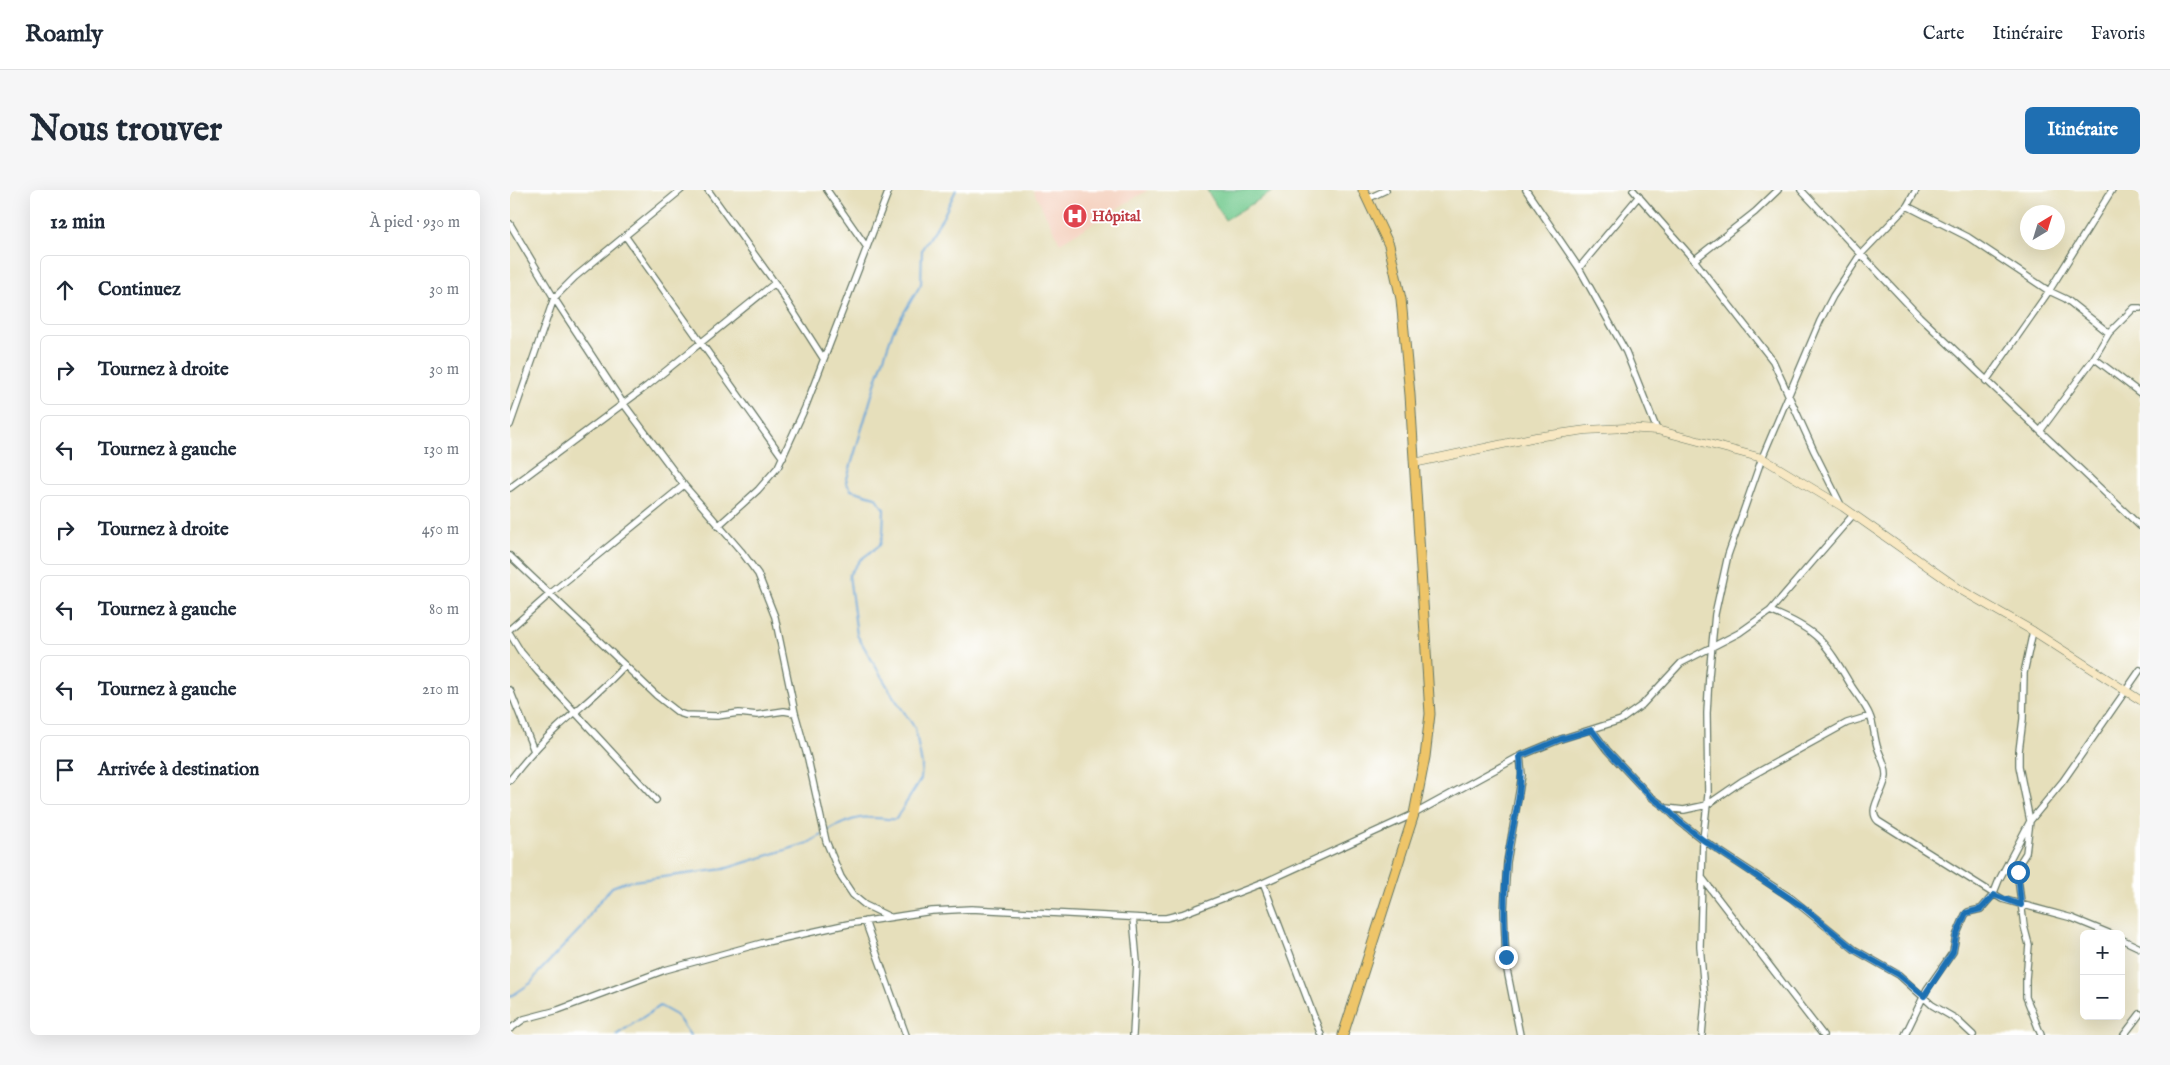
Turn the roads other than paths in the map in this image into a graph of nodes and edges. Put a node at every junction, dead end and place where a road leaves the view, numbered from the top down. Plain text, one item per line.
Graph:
1 (681, 190) edge
2 (708, 190) edge
3 (827, 190) edge
4 (889, 190) edge
5 (1363, 190) edge
6 (1386, 190) edge
7 (1526, 190) edge
8 (1633, 190) edge
9 (1778, 190) edge
10 (1801, 190) edge
11 (1916, 190) edge
12 (2112, 190) edge
13 (1639, 196) junction
14 (1367, 199) junction
15 (1907, 206) junction
16 (510, 224) edge
17 (626, 237) junction
18 (866, 246) junction
19 (1860, 255) junction
20 (1694, 260) junction
21 (1579, 268) junction
22 (775, 283) junction
23 (2049, 290) junction
24 (554, 298) junction
25 (2140, 308) edge
26 (2108, 333) junction
27 (700, 344) junction
28 (824, 358) junction
29 (2094, 358) junction
30 (1986, 381) junction
31 (2140, 393) edge
32 (1788, 396) junction
33 (623, 403) junction
34 (510, 425) edge
35 (1657, 430) junction
36 (2041, 430) junction
37 (782, 458) junction
38 (1762, 458) junction
39 (1414, 463) junction
40 (684, 485) junction
41 (510, 488) edge
42 (1842, 507) junction
43 (1853, 515) junction
44 (718, 526) junction
45 (2140, 526) edge
46 (510, 556) edge
47 (551, 593) junction
48 (1770, 611) junction
49 (510, 629) edge
50 (2034, 630) junction
51 (510, 634) edge
52 (1711, 648) junction
53 (625, 665) junction
54 (2140, 670) edge
55 (510, 690) edge
56 (2127, 692) junction
57 (2140, 700) edge
58 (574, 713) junction
59 (794, 713) junction
60 (1870, 716) junction
61 (1592, 730) junction
62 (534, 751) junction
63 (1520, 756) junction
64 (510, 780) edge
65 (656, 800) dead end
66 (1707, 805) junction
67 (1666, 808) junction
68 (1414, 814) junction
69 (2030, 821) junction
70 (1703, 840) junction
71 (1703, 879) junction
72 (1263, 883) junction
73 (1994, 895) junction
74 (2021, 905) junction
75 (890, 917) junction
76 (1133, 918) junction
77 (865, 921) junction
78 (2101, 930) edge
79 (2125, 941) edge
80 (2140, 948) edge
81 (1924, 996) junction
82 (2140, 1014) edge
83 (510, 1028) edge
84 (906, 1035) edge
85 (1133, 1035) edge
86 (1321, 1035) edge
87 (1344, 1035) edge
88 (1520, 1035) edge
89 (1702, 1035) edge
90 (1823, 1035) edge
91 (1905, 1035) edge
92 (1973, 1035) edge
93 (2041, 1035) edge
94 (2124, 1035) edge

1 - 17 street
2 - 22 street
3 - 18 street
4 - 18 street
5 - 14 main road
6 - 14 street
7 - 21 street
8 - 13 street
9 - 20 street
10 - 19 street
11 - 15 street
12 - 23 street
13 - 20 street
13 - 21 street
14 - 39 main road
15 - 19 street
15 - 23 street
16 - 24 street
17 - 24 street
17 - 27 street
18 - 28 street
19 - 30 street
19 - 32 street
20 - 32 street
21 - 35 street
22 - 27 street
22 - 28 street
23 - 26 street
23 - 30 street
24 - 33 street
24 - 34 street
25 - 26 street
26 - 29 street
27 - 33 street
27 - 37 street
28 - 37 street
29 - 31 street
29 - 36 street
30 - 36 street
32 - 38 street
32 - 42 street
33 - 40 street
33 - 41 street
35 - 38 main road
35 - 39 main road
36 - 45 street
37 - 44 street
38 - 42 main road
38 - 52 street
39 - 68 main road
40 - 44 street
40 - 47 street
42 - 43 main road
43 - 48 street
43 - 50 main road
44 - 59 street
46 - 47 street
47 - 49 street
47 - 53 street
48 - 52 street
48 - 60 street
50 - 56 main road
50 - 69 street
51 - 58 street
52 - 61 street
52 - 66 street
53 - 58 street
53 - 59 street
54 - 56 street
55 - 62 street
56 - 57 main road
56 - 69 street
58 - 62 street
58 - 65 street
59 - 75 street
60 - 66 street
60 - 73 street
61 - 63 street
61 - 67 street
62 - 64 street
63 - 68 street
63 - 88 street
66 - 67 street
66 - 70 street
67 - 70 street
68 - 72 street
68 - 87 main road
69 - 73 street
69 - 74 street
70 - 71 street
70 - 81 street
71 - 89 street
71 - 90 street
72 - 76 street
72 - 86 street
73 - 74 street
73 - 81 street
74 - 78 street
74 - 93 street
75 - 76 street
75 - 77 street
76 - 85 street
77 - 83 street
77 - 84 street
79 - 80 street
81 - 91 street
81 - 92 street
82 - 94 street

